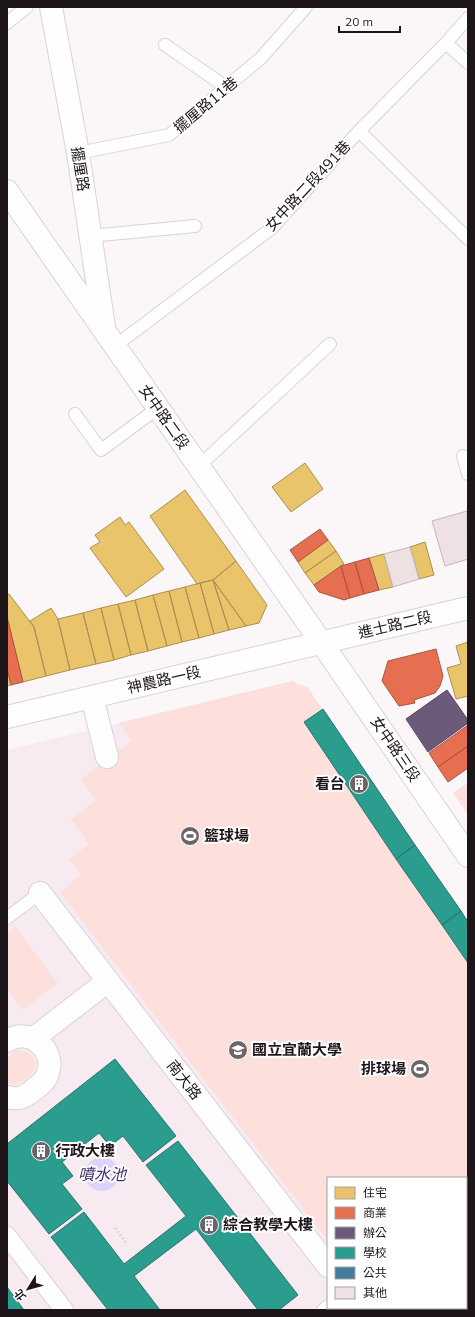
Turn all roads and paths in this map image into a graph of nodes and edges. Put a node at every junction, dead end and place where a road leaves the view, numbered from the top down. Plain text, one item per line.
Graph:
1 (27, 7) edge
2 (51, 7) edge
3 (306, 7) edge
4 (468, 18) edge
5 (7, 23) edge
6 (446, 43) junction
7 (165, 45) dead end
8 (468, 63) edge
9 (226, 87) junction
10 (359, 131) junction
11 (78, 153) junction
12 (7, 191) edge
13 (195, 226) dead end
14 (90, 236) junction
15 (468, 239) edge
16 (110, 339) junction
17 (330, 344) dead end
18 (158, 408) junction
19 (75, 414) dead end
20 (463, 456) dead end
21 (199, 466) junction
22 (468, 474) edge
23 (468, 608) edge
24 (321, 642) junction
25 (92, 697) junction
26 (7, 716) edge
27 (107, 757) dead end
28 (468, 856) edge
29 (40, 893) joint
30 (7, 918) edge
31 (108, 982) junction
32 (34, 1038) junction
33 (7, 1041) edge
34 (7, 1096) edge
35 (115, 1228) dead end
36 (7, 1236) edge
37 (127, 1244) dead end
38 (327, 1265) edge
39 (64, 1310) edge

1 - 5 lane
2 - 11 street, 擺厘路
3 - 9 lane, 擺厘路11巷
4 - 6 lane, 女中路二段491巷
6 - 8 lane
6 - 10 lane, 女中路二段491巷
7 - 9 lane
9 - 11 lane, 擺厘路11巷
10 - 15 lane
10 - 16 lane, 女中路二段491巷
11 - 14 street, 擺厘路
12 - 16 street, 女中路二段
13 - 14 lane
14 - 16 street, 擺厘路
16 - 18 street, 女中路二段
17 - 21 lane
18 - 19 lane
18 - 21 street, 女中路二段
20 - 22 lane
21 - 24 street, 女中路二段
23 - 24 street, 進士路二段
24 - 25 street, 神農路一段
24 - 28 street, 女中路三段
25 - 26 street, 神農路一段
25 - 27 street
29 - 30 lane
29 - 31 street, 南大路
31 - 32 street
31 - 38 street, 南大路
32 - 33 street
32 - 34 street
35 - 37 path
36 - 39 street

